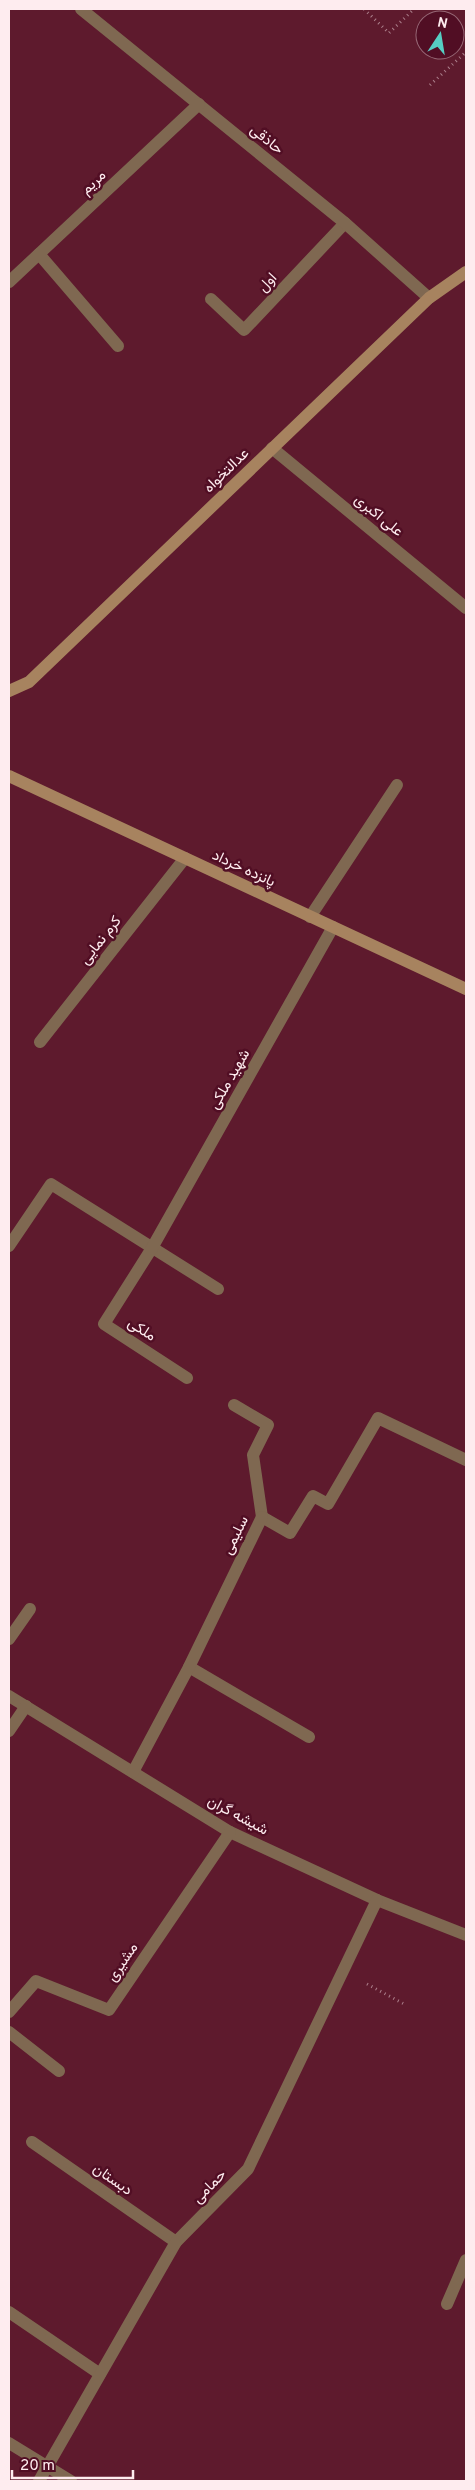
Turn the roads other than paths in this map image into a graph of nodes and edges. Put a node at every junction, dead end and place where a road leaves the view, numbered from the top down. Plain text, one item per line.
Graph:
1 (81, 9) edge
2 (199, 104) junction
3 (345, 223) junction
4 (39, 254) junction
5 (466, 272) edge
6 (9, 282) edge
7 (429, 298) junction
8 (211, 299) dead end
9 (118, 346) dead end
10 (272, 448) junction
11 (466, 608) edge
12 (9, 692) edge
13 (9, 776) edge
14 (397, 785) dead end
15 (185, 858) junction
16 (310, 916) junction
17 (334, 927) junction
18 (466, 989) edge
19 (40, 1042) dead end
20 (9, 1246) edge
21 (152, 1248) junction
22 (218, 1289) dead end
23 (187, 1378) dead end
24 (234, 1405) dead end
25 (466, 1460) edge
26 (262, 1517) junction
27 (30, 1609) dead end
28 (9, 1639) edge
29 (189, 1667) junction
30 (9, 1696) edge
31 (26, 1706) junction
32 (9, 1731) edge
33 (309, 1737) dead end
34 (133, 1772) junction
35 (230, 1832) junction
36 (378, 1900) junction
37 (466, 1935) edge
38 (9, 2012) edge
39 (9, 2032) edge
40 (59, 2071) dead end
41 (32, 2142) dead end
42 (176, 2242) junction
43 (466, 2260) edge
44 (447, 2304) dead end
45 (9, 2312) edge
46 (100, 2374) junction
47 (9, 2443) edge
48 (47, 2467) junction
49 (38, 2481) edge
50 (71, 2481) edge

1 - 2 street, حاذقی
2 - 3 street, حاذقی
2 - 4 street, مریم
3 - 7 street, حاذقی
3 - 8 street, اول
4 - 6 street, مریم
4 - 9 street
5 - 7 street, عدالتخواه
7 - 10 street, عدالتخواه
10 - 11 street, علی اکبری
10 - 12 street, عدالتخواه
13 - 15 street, پانزده خرداد
14 - 16 street
15 - 16 street, پانزده خرداد
15 - 19 street, کرم نمایی
16 - 17 street, پانزده خرداد
17 - 18 street, پانزده خرداد
17 - 21 street, شهید ملکی
20 - 21 street
21 - 22 street
21 - 23 street, ملکی
24 - 26 street
25 - 26 street, سلیمی
26 - 29 street, سلیمی
27 - 28 street
29 - 33 street
29 - 34 street, سلیمی
30 - 31 street, شیشه گران
31 - 32 street
31 - 34 street, شیشه گران
34 - 35 street, شیشه گران
35 - 36 street, شیشه گران
35 - 38 street, مشیری
36 - 37 street, شیشه گران
36 - 42 street, حمامی
39 - 40 street
41 - 42 street, دبستان
42 - 46 street, حمامی
43 - 44 street
45 - 46 street
46 - 48 street, حمامی
47 - 48 street
48 - 49 street, حمامی
48 - 50 street

